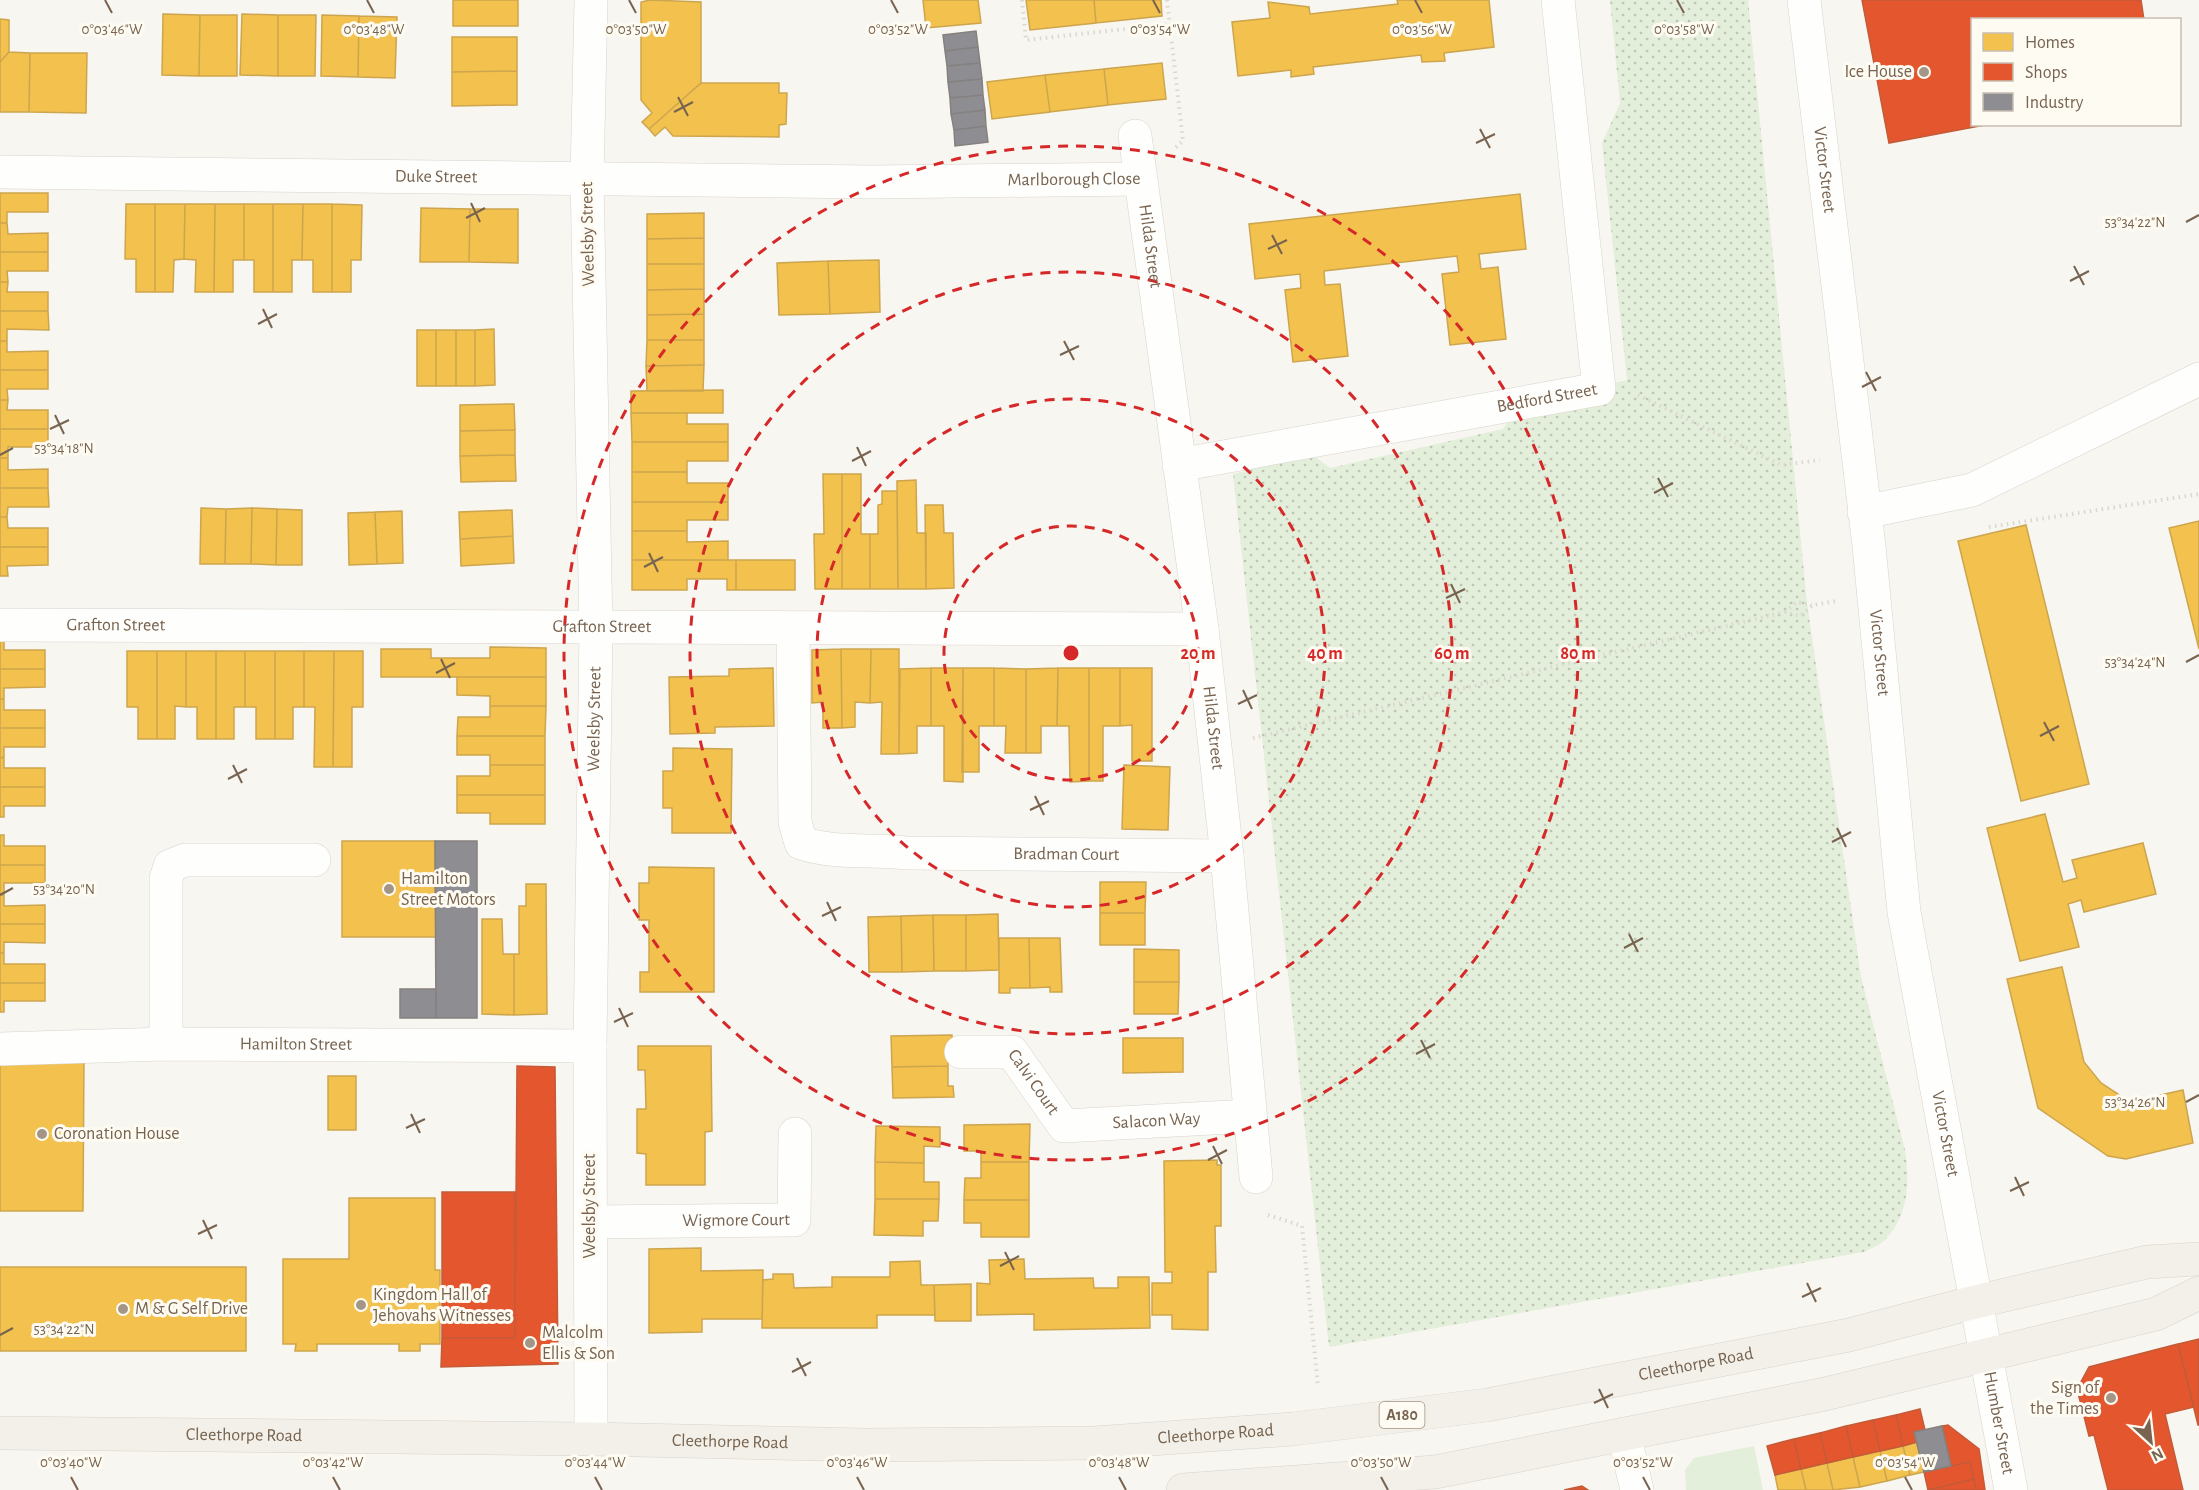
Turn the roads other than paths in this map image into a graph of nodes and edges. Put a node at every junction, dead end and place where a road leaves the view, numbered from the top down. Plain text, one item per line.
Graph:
1 (591, 0) edge
2 (1558, 0) edge
3 (1804, 0) edge
4 (1135, 136) dead end
5 (0, 172) edge
6 (587, 178) junction
7 (1140, 179) junction
8 (873, 182) joint
9 (2199, 380) edge
10 (1179, 465) junction
11 (1864, 512) junction
12 (0, 625) edge
13 (596, 629) junction
14 (1202, 629) junction
15 (793, 630) junction
16 (1227, 856) junction
17 (314, 860) dead end
18 (166, 1044) junction
19 (590, 1046) junction
20 (0, 1049) edge
21 (961, 1052) dead end
22 (1249, 1116) junction
23 (1064, 1126) joint
24 (795, 1134) dead end
25 (1256, 1177) road end
26 (590, 1222) junction
27 (2199, 1259) edge
28 (2199, 1293) edge
29 (1975, 1302) junction
30 (1985, 1356) junction
31 (0, 1433) edge
32 (1624, 1434) junction
33 (591, 1439) junction
34 (1183, 1490) edge
35 (1637, 1490) edge
36 (2012, 1490) edge

1 - 6 street, Weelsby Street
2 - 10 street, Bedford Street
3 - 11 street, Victor Street
4 - 7 street, Hilda Street
5 - 6 street, Duke Street
6 - 8 street, Duke Street
6 - 13 street, Weelsby Street
7 - 8 street, Marlborough Close
7 - 10 street, Hilda Street
9 - 11 street
10 - 14 street, Hilda Street
11 - 29 street, Victor Street
12 - 13 street, Grafton Street
13 - 15 street, Grafton Street
13 - 19 street, Weelsby Street
14 - 15 street, Grafton Street
14 - 16 street, Hilda Street
15 - 16 street, Bradman Court
16 - 22 street, Hilda Street
17 - 18 street
18 - 19 street, Hamilton Street
18 - 20 street, Hamilton Street
19 - 26 street, Weelsby Street
21 - 23 street, Calvi Court
22 - 23 street, Salacon Way
22 - 25 street, Hilda Street
24 - 26 street, Wigmore Court
26 - 33 street, Weelsby Street
27 - 29 main road, Cleethorpe Road / A180
28 - 30 main road
29 - 30 street, Victor Street
29 - 33 main road, Cleethorpe Road / A180
30 - 32 main road
30 - 36 street, Humber Street
31 - 33 main road, Cleethorpe Road / A180
32 - 34 main road
32 - 35 street

